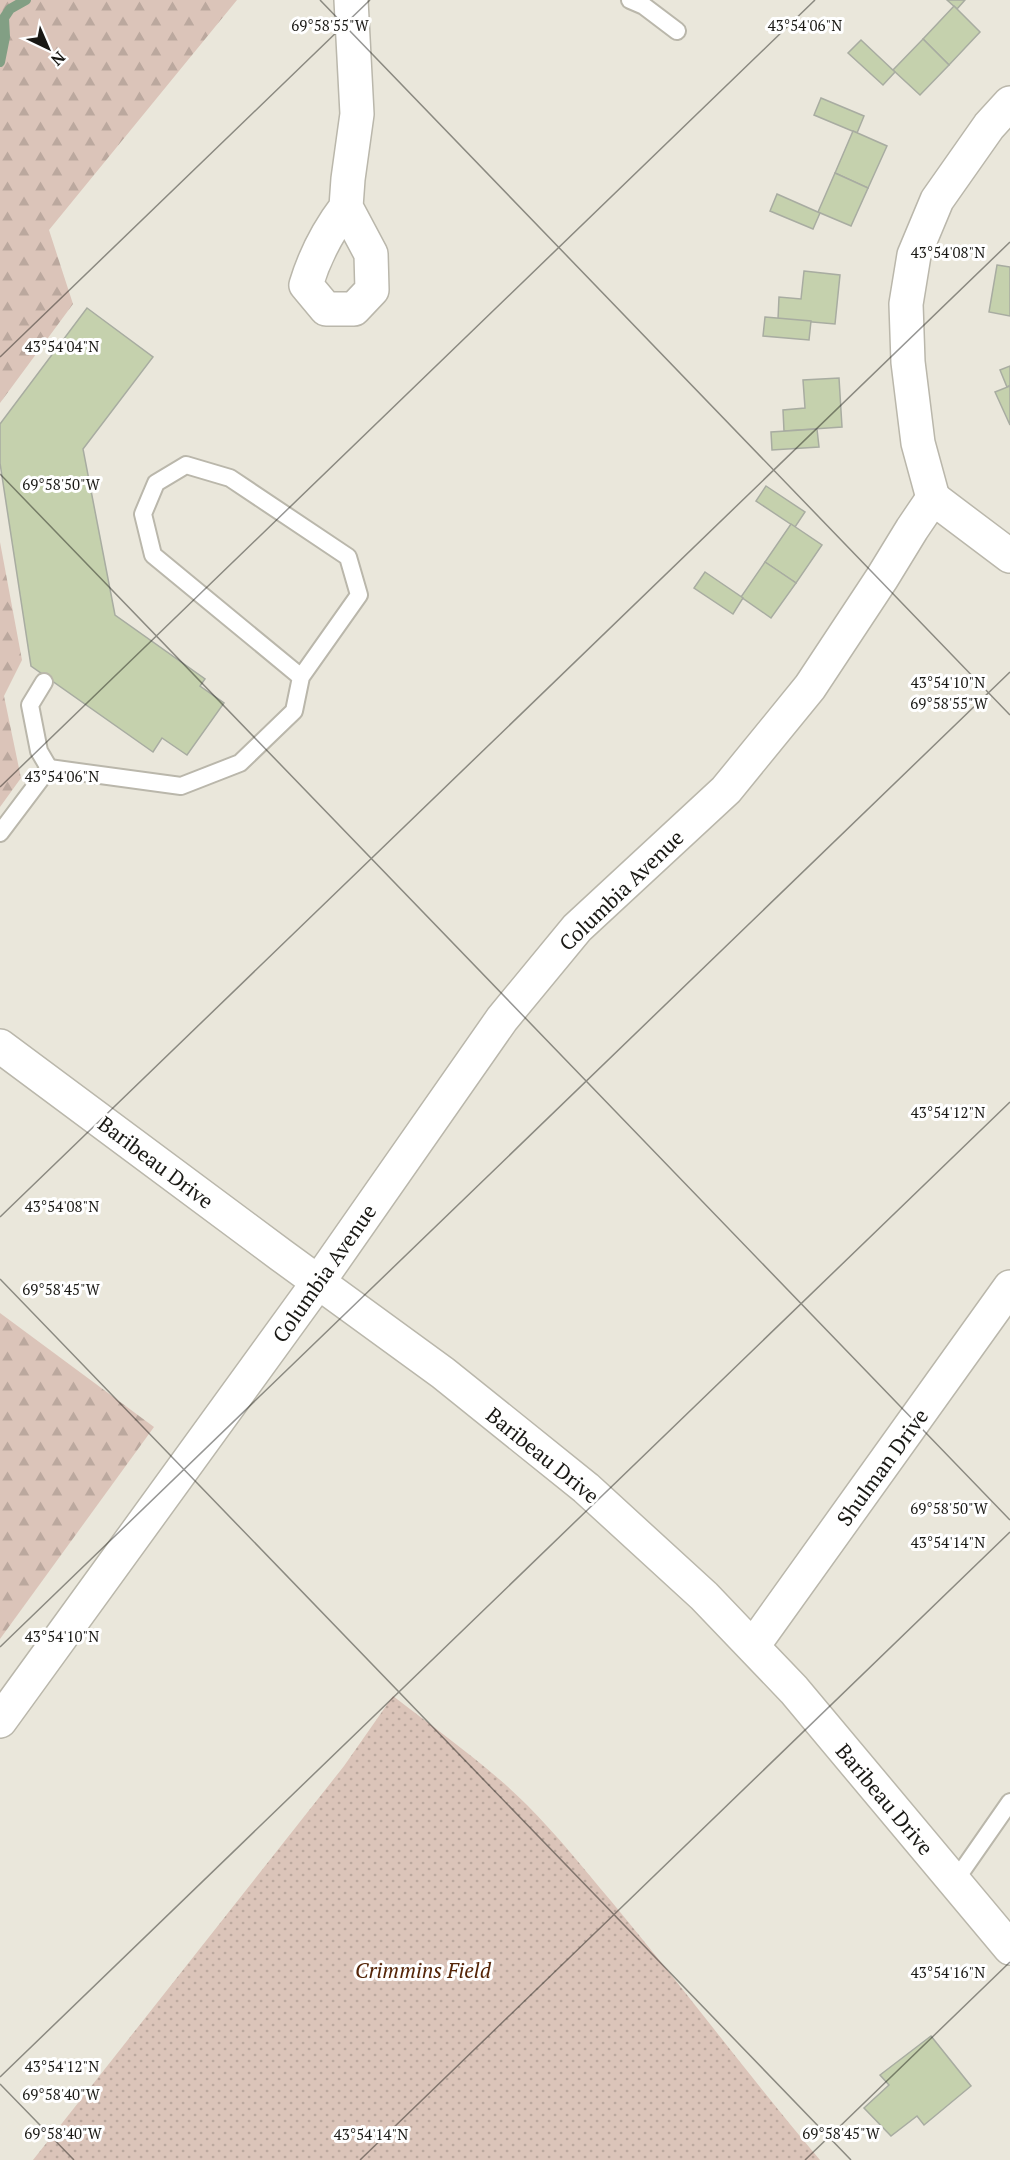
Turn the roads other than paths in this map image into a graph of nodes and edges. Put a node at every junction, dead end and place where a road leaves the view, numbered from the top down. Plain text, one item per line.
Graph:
1 (351, 0) edge
2 (630, 0) edge
3 (677, 31) dead end
4 (1010, 103) edge
5 (346, 207) dead end
6 (933, 498) junction
7 (1010, 556) edge
8 (301, 677) junction
9 (44, 682) dead end
10 (49, 768) junction
11 (0, 833) edge
12 (0, 1046) edge
13 (319, 1281) junction
14 (1010, 1287) edge
15 (753, 1646) junction
16 (0, 1721) edge
17 (1010, 1802) edge
18 (955, 1881) junction
19 (1010, 1948) edge

1 - 5 street
2 - 3 lane
4 - 6 street
6 - 7 street
6 - 13 street, Columbia Avenue
8 - 8 lane
8 - 10 lane
9 - 10 lane
10 - 11 lane
12 - 13 street, Baribeau Drive
13 - 15 street, Baribeau Drive
13 - 16 street, Columbia Avenue
14 - 15 street, Shulman Drive
15 - 18 street, Baribeau Drive
17 - 18 lane
18 - 19 street, Baribeau Drive

